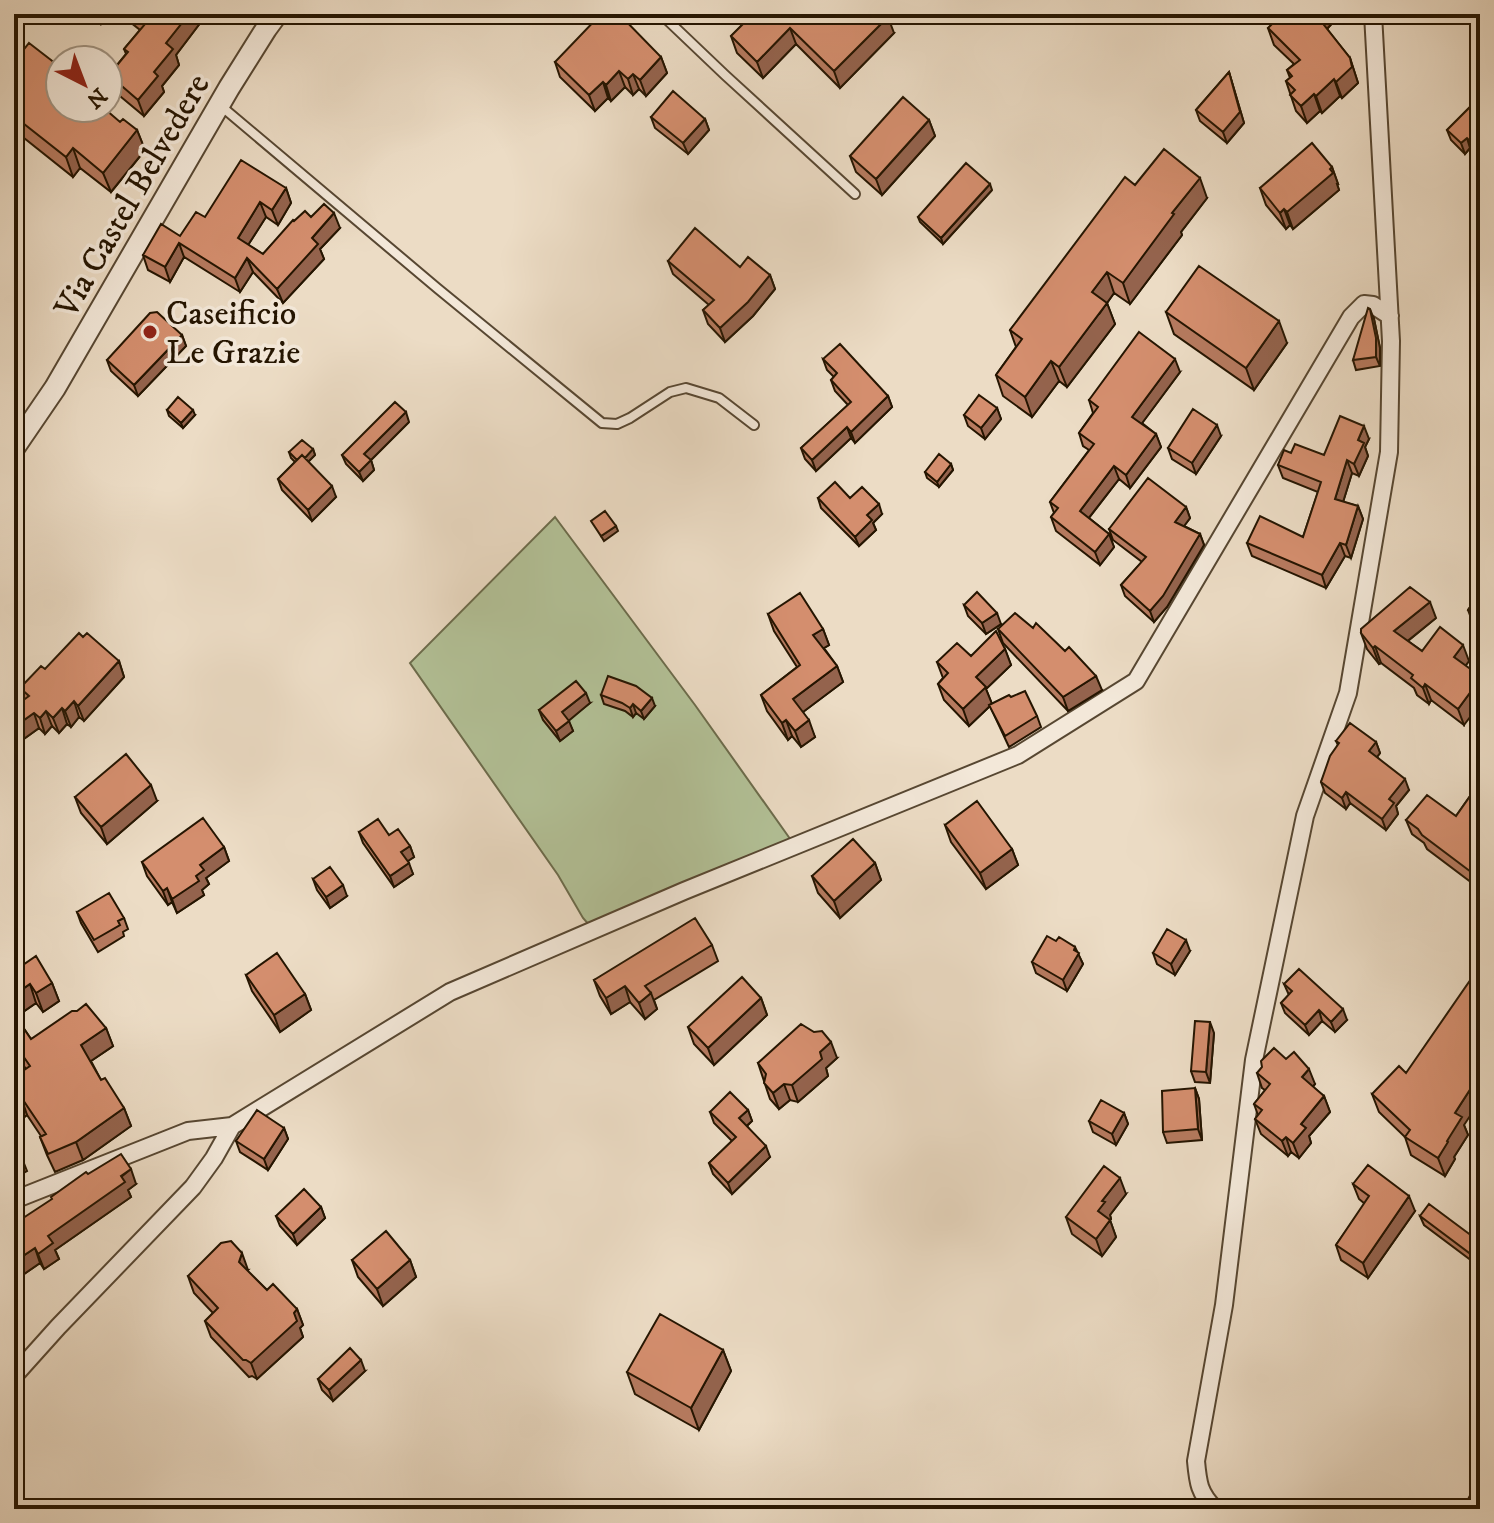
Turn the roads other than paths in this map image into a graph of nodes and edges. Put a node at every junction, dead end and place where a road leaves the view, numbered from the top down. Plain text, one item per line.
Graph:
1 (277, 14) edge
2 (661, 14) edge
3 (1373, 14) edge
4 (219, 105) junction
5 (855, 194) dead end
6 (1390, 316) junction
7 (754, 425) dead end
8 (14, 448) edge
9 (232, 1126) junction
10 (14, 1200) edge
11 (14, 1376) edge
12 (1480, 1502) edge
13 (1215, 1509) edge
14 (1477, 1509) edge

1 - 4 street, Via Castel Belvedere
2 - 5 lane
3 - 6 street
4 - 7 lane
4 - 8 street, Via Castel Belvedere
6 - 9 street
6 - 13 street
9 - 10 street
9 - 11 street
12 - 14 main road

